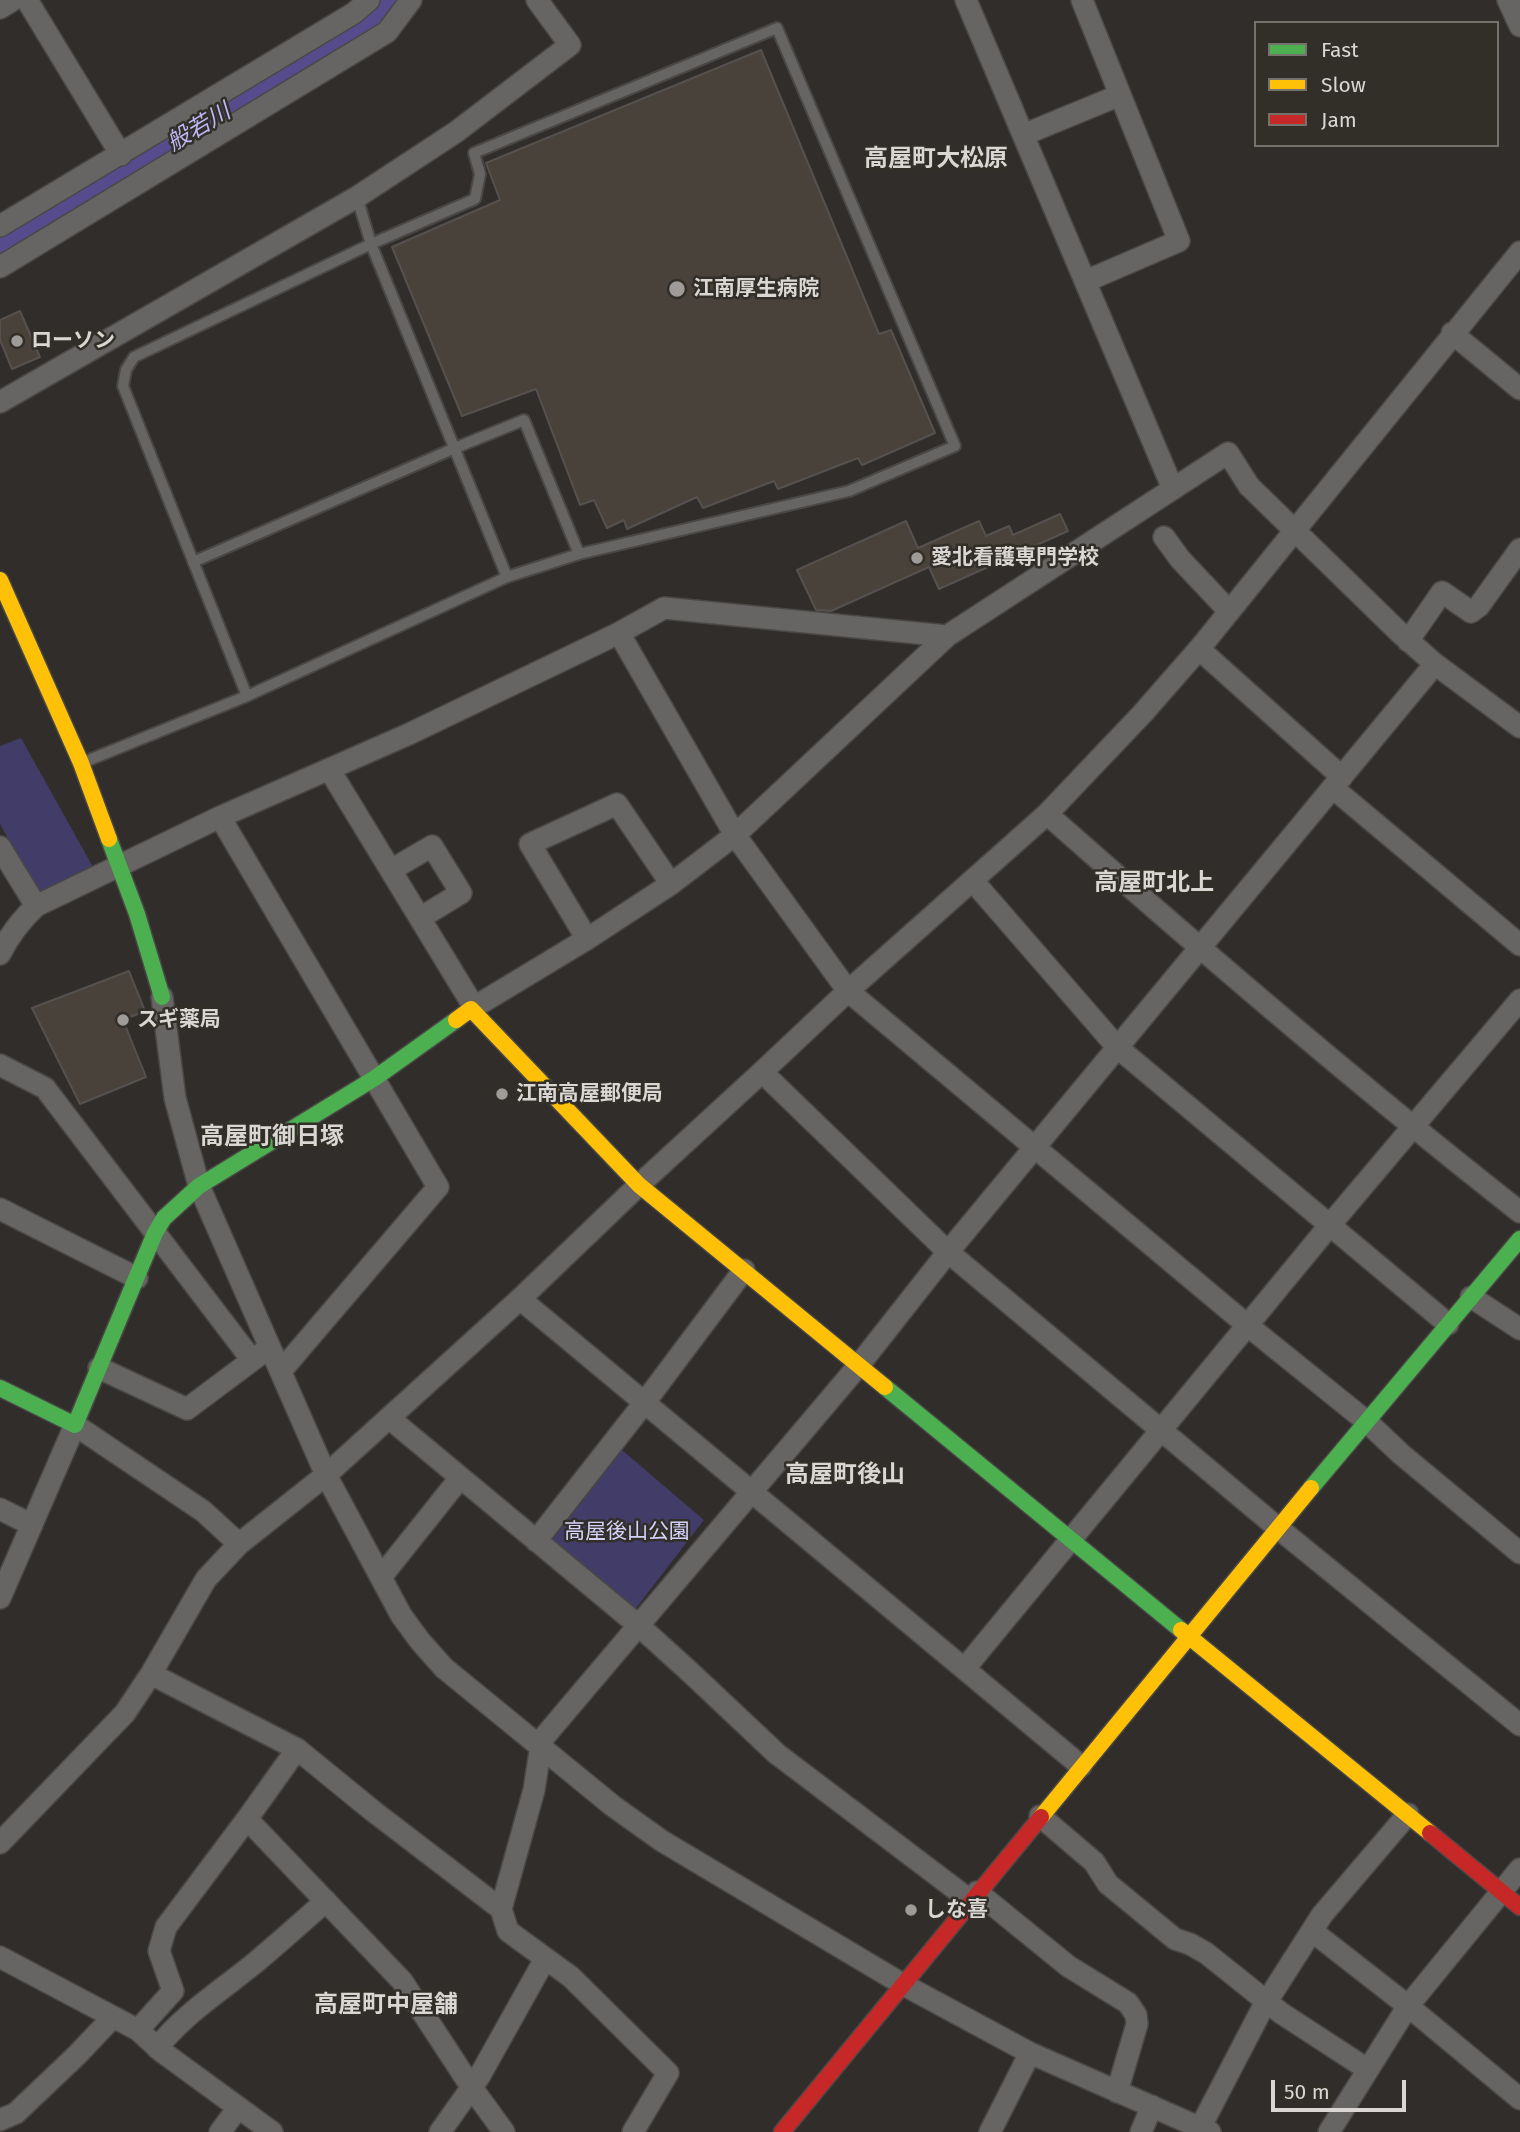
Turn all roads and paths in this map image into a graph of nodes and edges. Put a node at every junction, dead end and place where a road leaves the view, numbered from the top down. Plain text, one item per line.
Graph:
1 (13, 0) edge
2 (27, 0) edge
3 (369, 0) edge
4 (411, 0) edge
5 (966, 0) edge
6 (1082, 0) edge
7 (1508, 0) edge
8 (548, 4) edge
9 (0, 8) edge
10 (1520, 26) edge
11 (1120, 95) junction
12 (463, 128) junction
13 (1023, 135) junction
14 (474, 153) junction
15 (121, 155) junction
16 (357, 197) junction
17 (0, 226) edge
18 (371, 244) junction
19 (1520, 252) edge
20 (0, 267) edge
21 (1086, 281) junction
22 (1452, 333) junction
23 (1520, 389) edge
24 (0, 402) edge
25 (455, 448) junction
26 (1173, 489) junction
27 (1294, 529) junction
28 (1165, 537) dead end
29 (1520, 549) edge
30 (579, 554) junction
31 (193, 562) junction
32 (508, 577) junction
33 (0, 580) edge
34 (1229, 611) junction
35 (619, 632) junction
36 (947, 636) junction
37 (1408, 640) junction
38 (1199, 649) junction
39 (1435, 664) junction
40 (247, 696) junction
41 (1520, 727) edge
42 (81, 763) junction
43 (329, 769) junction
44 (1337, 782) junction
45 (1047, 814) junction
46 (220, 817) junction
47 (736, 835) junction
48 (0, 847) edge
49 (120, 867) junction
50 (391, 870) junction
51 (973, 881) junction
52 (671, 884) junction
53 (36, 906) junction
54 (420, 918) junction
55 (587, 939) junction
56 (1520, 945) edge
57 (1200, 949) junction
58 (0, 954) edge
59 (848, 990) junction
60 (162, 997) joint
61 (1520, 1000) edge
62 (472, 1008) junction
63 (1118, 1048) junction
64 (0, 1065) edge
65 (762, 1072) junction
66 (375, 1078) junction
67 (1413, 1128) junction
68 (1035, 1147) junction
69 (639, 1185) junction
70 (199, 1186) junction
71 (0, 1209) edge
72 (1520, 1212) edge
73 (1330, 1225) junction
74 (155, 1233) junction
75 (1520, 1239) edge
76 (948, 1252) junction
77 (744, 1270) junction
78 (137, 1278) junction
79 (1471, 1297) junction
80 (520, 1299) junction
81 (1448, 1324) junction
82 (1247, 1325) junction
83 (1520, 1329) edge
84 (270, 1347) junction
85 (252, 1360) junction
86 (859, 1365) junction
87 (99, 1368) junction
88 (281, 1371) junction
89 (0, 1388) edge
90 (645, 1402) junction
91 (389, 1418) junction
92 (1366, 1421) junction
93 (75, 1425) junction
94 (1162, 1430) junction
95 (326, 1475) junction
96 (460, 1478) junction
97 (752, 1491) junction
98 (0, 1509) edge
99 (32, 1525) junction
100 (1278, 1528) junction
101 (1071, 1539) junction
102 (536, 1541) junction
103 (239, 1544) junction
104 (1520, 1553) edge
105 (380, 1577) junction
106 (0, 1598) edge
107 (638, 1625) junction
108 (1189, 1636) junction
109 (965, 1668) junction
110 (151, 1674) junction
111 (1520, 1725) edge
112 (540, 1744) junction
113 (297, 1749) junction
114 (1081, 1766) junction
115 (1408, 1814) junction
116 (1040, 1816) junction
117 (247, 1819) junction
118 (1, 1838) edge
119 (1520, 1869) edge
120 (1501, 1891) junction
121 (974, 1896) junction
122 (326, 1901) junction
123 (1520, 1907) edge
124 (502, 1909) junction
125 (1312, 1931) junction
126 (0, 1957) edge
127 (545, 1959) junction
128 (904, 1985) junction
129 (1267, 2001) junction
130 (1408, 2006) junction
131 (113, 2017) junction
132 (138, 2030) junction
133 (157, 2048) junction
134 (1030, 2053) junction
135 (1367, 2069) junction
136 (472, 2088) junction
137 (1117, 2092) junction
138 (1520, 2099) edge
139 (1152, 2106) junction
140 (239, 2108) junction
141 (12, 2122) edge
142 (1205, 2130) edge
143 (220, 2132) edge
144 (272, 2132) edge
145 (440, 2132) edge
146 (505, 2132) edge
147 (633, 2132) edge
148 (782, 2132) edge
149 (990, 2132) edge
150 (1141, 2132) edge
151 (1329, 2132) edge

1 - 9 street
2 - 15 street
3 - 15 street
4 - 20 street
5 - 13 street
6 - 11 street
7 - 10 street
8 - 12 street
11 - 13 street
11 - 21 street
12 - 14 lane
12 - 16 street
13 - 21 street
14 - 18 lane
14 - 30 lane
15 - 17 street
16 - 18 lane
16 - 24 street
18 - 25 lane
18 - 31 lane
19 - 22 street
21 - 26 street
22 - 23 street
22 - 27 street
25 - 30 lane
25 - 31 lane
25 - 32 lane
26 - 27 street
26 - 36 street
27 - 34 street
27 - 37 street
28 - 34 street
29 - 37 street
30 - 32 lane
31 - 40 lane
32 - 40 lane
33 - 42 street
34 - 38 street
35 - 36 street
35 - 43 street
35 - 47 street
36 - 47 street
37 - 39 street
38 - 44 street
38 - 45 street
39 - 41 street
39 - 44 street
40 - 42 lane
42 - 49 street
43 - 46 street
43 - 50 street
44 - 56 street
44 - 57 street
45 - 51 street
45 - 57 street
46 - 49 street
46 - 66 street
47 - 52 street
47 - 59 street
48 - 53 street
49 - 53 street
49 - 60 street
50 - 54 street
50 - 54 street
51 - 59 street
51 - 63 street
52 - 55 street
52 - 55 street
53 - 58 street
54 - 62 street
55 - 62 street
57 - 63 street
57 - 67 street
59 - 65 street
59 - 68 street
60 - 70 street
61 - 67 street
62 - 66 street
62 - 69 street
63 - 68 street
63 - 73 street
64 - 74 street
65 - 69 street
65 - 76 street
66 - 70 street
66 - 88 street
67 - 72 street
67 - 73 street
68 - 76 street
68 - 82 street
69 - 77 street
69 - 80 street
70 - 74 street
70 - 84 street
71 - 78 street
73 - 81 street
73 - 82 street
74 - 78 street
74 - 85 street
75 - 79 street
76 - 86 street
76 - 94 street
77 - 86 street
77 - 90 street
78 - 87 street
79 - 81 street
79 - 83 street
80 - 90 street
80 - 91 street
81 - 92 street
82 - 92 street
82 - 94 street
84 - 85 street
84 - 88 street
85 - 87 street
86 - 97 street
86 - 101 street
87 - 93 street
88 - 95 street
89 - 93 street
90 - 97 street
90 - 102 street
91 - 95 street
91 - 96 street
92 - 100 street
92 - 104 street
93 - 99 street
93 - 103 street
94 - 100 street
94 - 101 street
95 - 103 street
95 - 105 street
96 - 102 street
96 - 105 street
97 - 107 street
97 - 109 street
98 - 99 street
99 - 106 street
100 - 108 street
100 - 111 street
101 - 108 street
101 - 109 street
102 - 107 street
103 - 110 street
105 - 112 street
107 - 112 street
107 - 121 street
108 - 114 street
108 - 115 street
109 - 114 street
110 - 113 street
110 - 118 street
112 - 124 street
112 - 128 street
113 - 117 street
113 - 124 street
114 - 116 street
115 - 120 street
115 - 125 street
116 - 121 street
116 - 129 street
117 - 122 street
117 - 132 street
119 - 120 street
120 - 123 street
120 - 130 street
121 - 128 street
121 - 137 street
122 - 133 street
122 - 136 street
124 - 127 street
125 - 129 street
125 - 130 street
126 - 131 street
127 - 136 street
127 - 147 street
128 - 134 street
128 - 148 street
129 - 135 street
129 - 142 street
130 - 135 street
130 - 138 street
131 - 132 street
131 - 141 street
132 - 133 street
133 - 140 street
134 - 137 street
134 - 149 street
135 - 151 street
136 - 145 street
136 - 146 street
137 - 139 street
139 - 142 street
139 - 150 street
140 - 143 street
140 - 144 street

